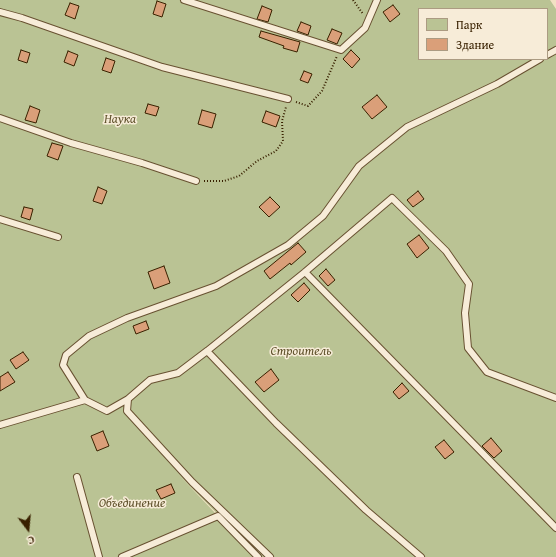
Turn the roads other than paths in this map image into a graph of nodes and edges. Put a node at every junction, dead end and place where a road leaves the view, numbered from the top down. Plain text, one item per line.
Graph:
1 (184, 0) edge
2 (377, 0) edge
3 (0, 12) edge
4 (538, 60) edge
5 (288, 99) road end
6 (0, 118) edge
7 (196, 181) road end
8 (0, 220) edge
9 (58, 237) dead end
10 (305, 272) junction
11 (207, 351) junction
12 (556, 398) edge
13 (128, 399) junction
14 (85, 400) junction
15 (0, 425) edge
16 (77, 477) dead end
17 (556, 528) edge
18 (99, 557) edge
19 (122, 557) edge
20 (258, 557) edge
21 (270, 557) edge
22 (420, 557) edge

1 - 2 lane
3 - 5 lane
4 - 14 lane
6 - 7 lane
8 - 9 lane
10 - 11 lane
10 - 12 lane
10 - 17 lane
11 - 13 lane
11 - 22 lane
13 - 14 lane
13 - 21 lane
14 - 15 lane
16 - 18 lane
19 - 20 lane

